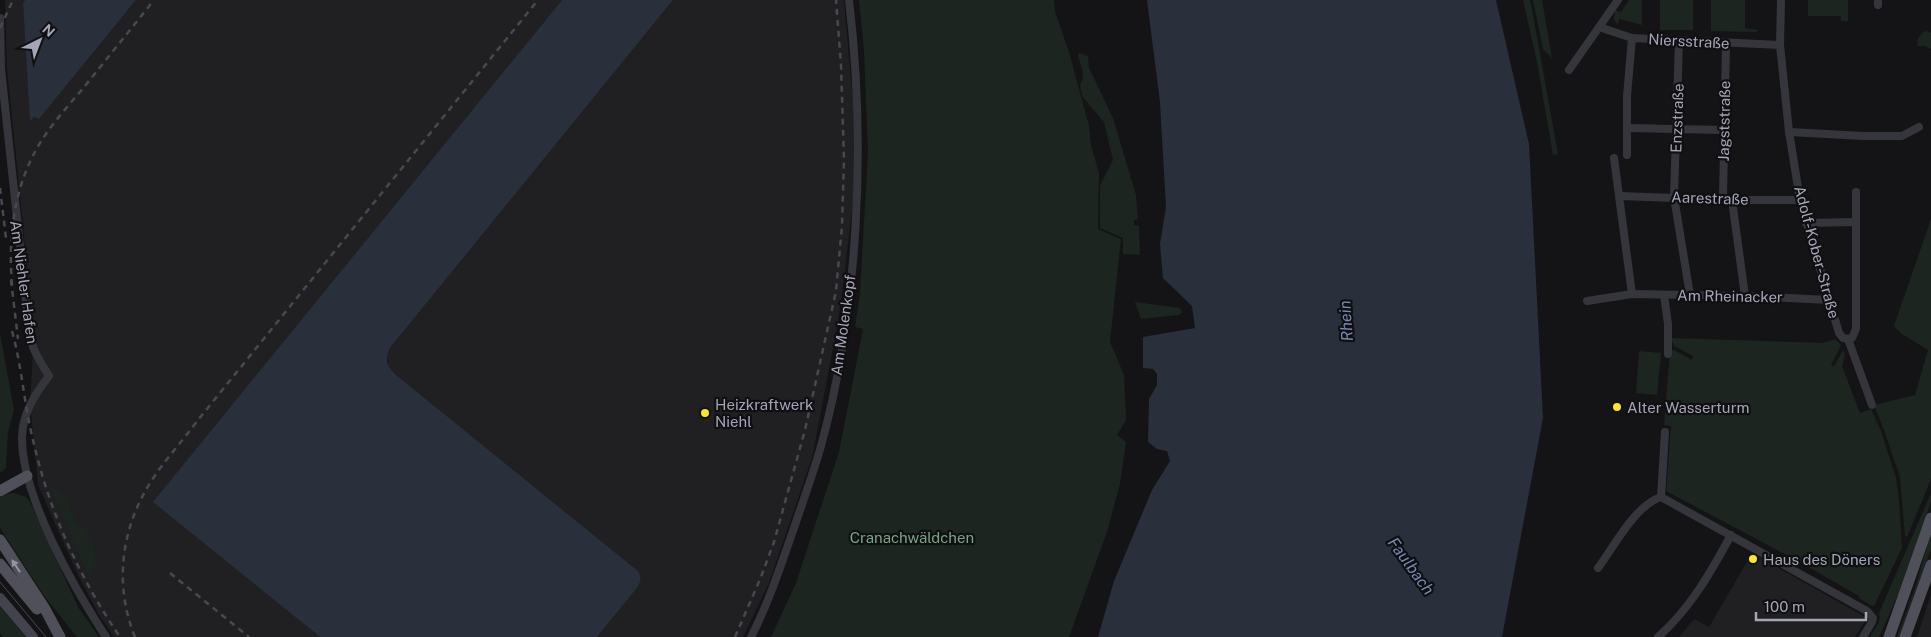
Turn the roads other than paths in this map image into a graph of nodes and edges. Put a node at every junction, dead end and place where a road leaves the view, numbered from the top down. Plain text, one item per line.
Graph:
1 (849, 0) edge
2 (1618, 0) edge
3 (1781, 0) edge
4 (0, 18) edge
5 (1599, 27) junction
6 (1632, 38) junction
7 (1679, 40) junction
8 (1726, 43) junction
9 (1780, 45) junction
10 (1570, 70) dead end
11 (1919, 127) dead end
12 (1627, 128) junction
13 (1676, 129) junction
14 (1723, 130) junction
15 (1790, 132) junction
16 (1627, 155) dead end
17 (1614, 158) dead end
18 (1856, 192) dead end
19 (1619, 196) junction
20 (1674, 197) junction
21 (1723, 198) junction
22 (1732, 200) junction
23 (1800, 200) junction
24 (1856, 222) junction
25 (1806, 223) junction
26 (1632, 294) junction
27 (1664, 295) junction
28 (1690, 295) junction
29 (1746, 296) junction
30 (1828, 300) junction
31 (1587, 301) dead end
32 (1848, 339) junction
33 (1668, 354) dead end
34 (1872, 405) dead end
35 (1666, 432) dead end
36 (27, 476) junction
37 (0, 491) edge
38 (1660, 497) junction
39 (1931, 518) edge
40 (1731, 535) junction
41 (0, 540) edge
42 (0, 564) edge
43 (1931, 565) edge
44 (1598, 568) dead end
45 (0, 570) edge
46 (0, 598) edge
47 (33, 637) edge
48 (56, 637) edge
49 (61, 637) edge
50 (106, 637) edge
51 (751, 637) edge
52 (1658, 637) edge
53 (1863, 637) edge
54 (1889, 637) edge
55 (1904, 637) edge

1 - 51 street, Am Molenkopf
2 - 5 street
3 - 9 street, Adolf-Kober-Straße
4 - 36 street, Am Niehler Hafen
5 - 6 street, Niersstraße
5 - 10 street
6 - 7 street, Niersstraße
6 - 12 street
7 - 8 street, Niersstraße
7 - 13 street, Enzstraße
8 - 9 street, Niersstraße
8 - 14 street, Jagststraße
9 - 15 street, Adolf-Kober-Straße
11 - 15 street
12 - 13 street
12 - 16 street
13 - 14 street
13 - 20 street, Enzstraße
14 - 21 street, Jagststraße
15 - 23 street, Adolf-Kober-Straße
17 - 19 street
18 - 24 street
19 - 20 street, Aarestraße
19 - 26 street
20 - 21 street, Aarestraße
20 - 28 street, Enzstraße
21 - 22 street, Aarestraße
22 - 23 street, Aarestraße
22 - 29 street
23 - 25 street, Adolf-Kober-Straße
24 - 25 street
24 - 32 street
25 - 30 street, Adolf-Kober-Straße
26 - 27 street, Am Rheinacker
26 - 31 street, Am Rheinacker
27 - 28 street, Am Rheinacker
27 - 33 street
28 - 29 street, Am Rheinacker
29 - 30 street, Am Rheinacker
30 - 32 street, Adolf-Kober-Straße
32 - 34 street, Adolf-Kober-Straße
35 - 38 street
36 - 37 main road
36 - 50 street, Am Niehler Hafen
38 - 40 street
38 - 44 street
39 - 54 main road
40 - 52 street
40 - 53 street
49 -> 41 main road
42 - 49 main road
43 - 55 main road
45 - 48 main road
46 - 47 main road

